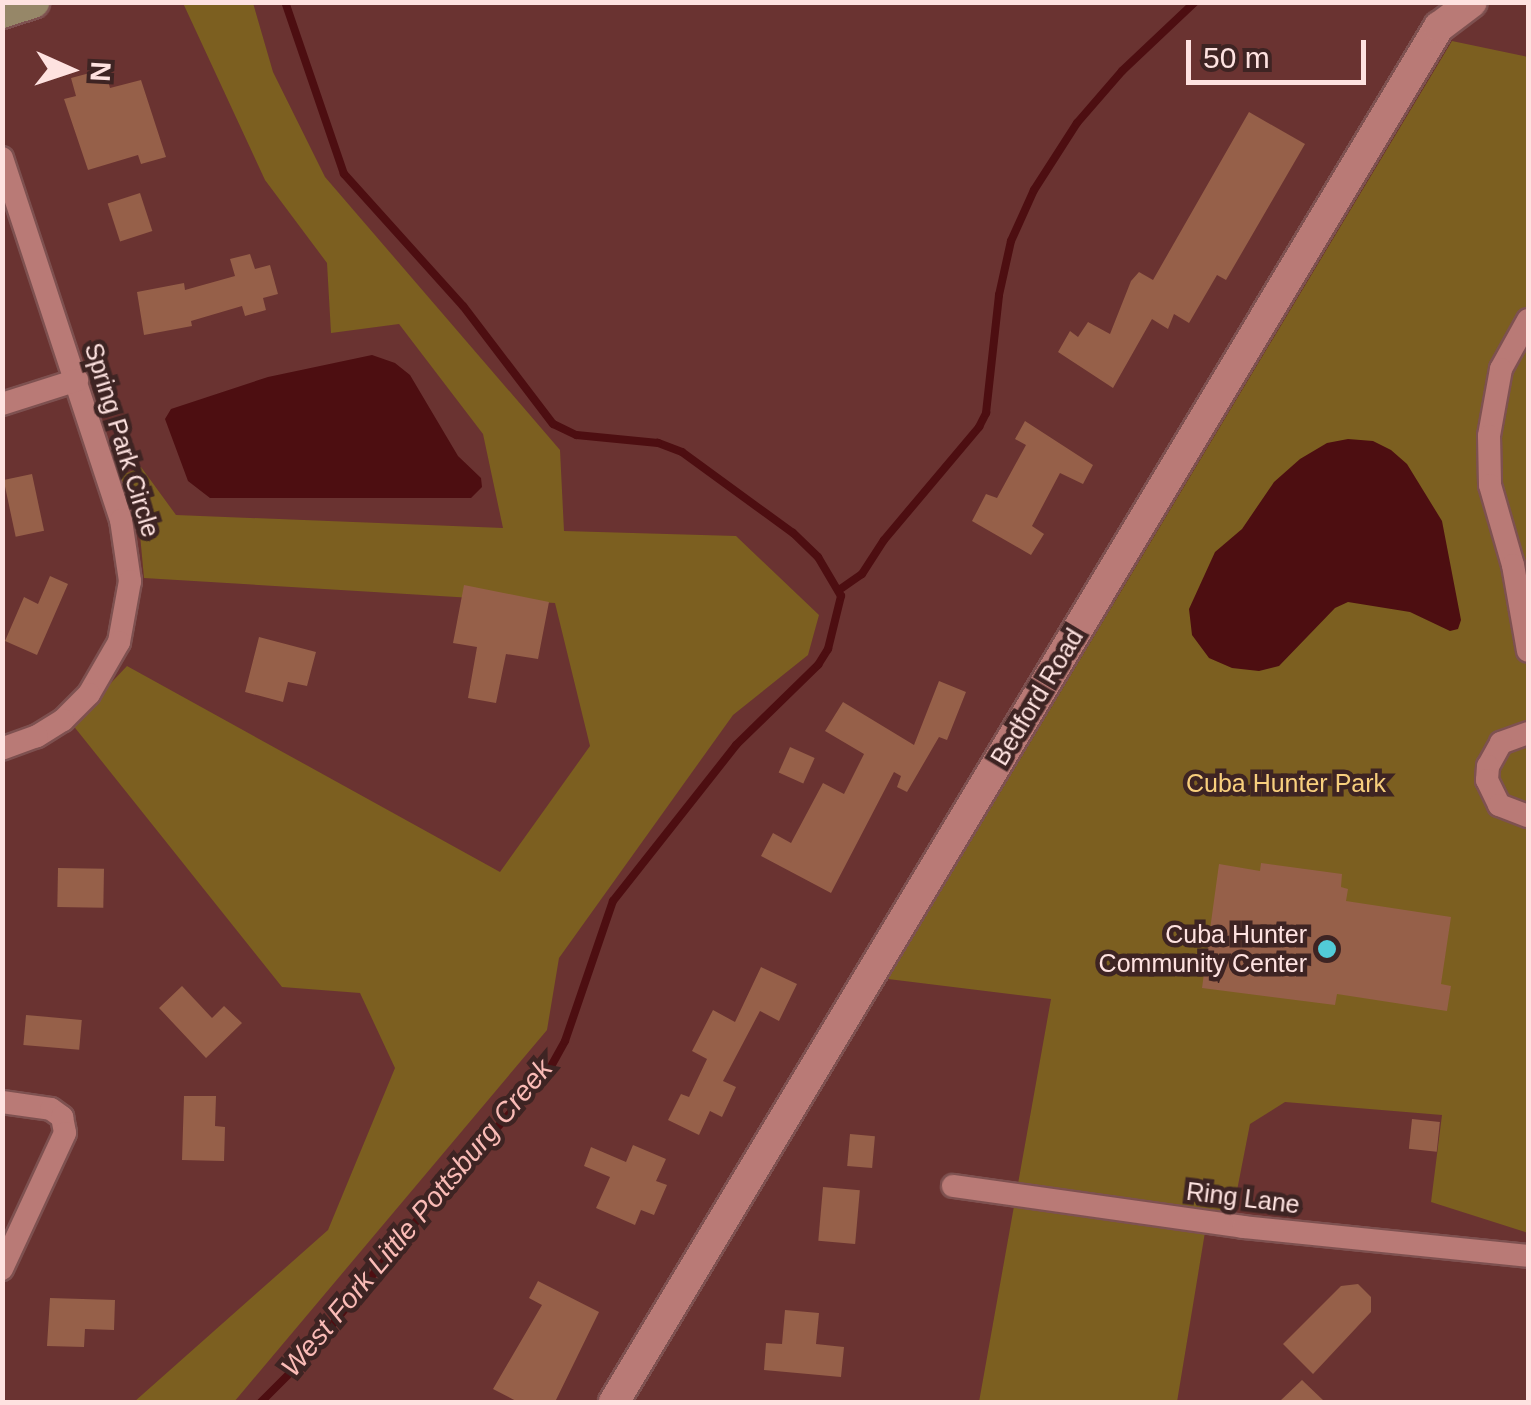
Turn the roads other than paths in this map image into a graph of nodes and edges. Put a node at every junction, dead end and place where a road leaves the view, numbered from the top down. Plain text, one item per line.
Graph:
1 (33, 2) edge
2 (1472, 2) edge
3 (2, 12) edge
4 (2, 158) edge
5 (1528, 320) edge
6 (76, 380) junction
7 (2, 404) edge
8 (1528, 651) edge
9 (1528, 733) edge
10 (2, 749) edge
11 (1528, 816) edge
12 (2, 1102) edge
13 (953, 1186) dead end
14 (1528, 1256) edge
15 (2, 1270) edge
16 (614, 1402) edge

1 - 3 main road
2 - 16 street, Bedford Road
4 - 6 street, Spring Park Circle
5 - 8 street
6 - 7 street
6 - 10 street, Spring Park Circle
9 - 11 street
12 - 15 street
13 - 14 street, Ring Lane

